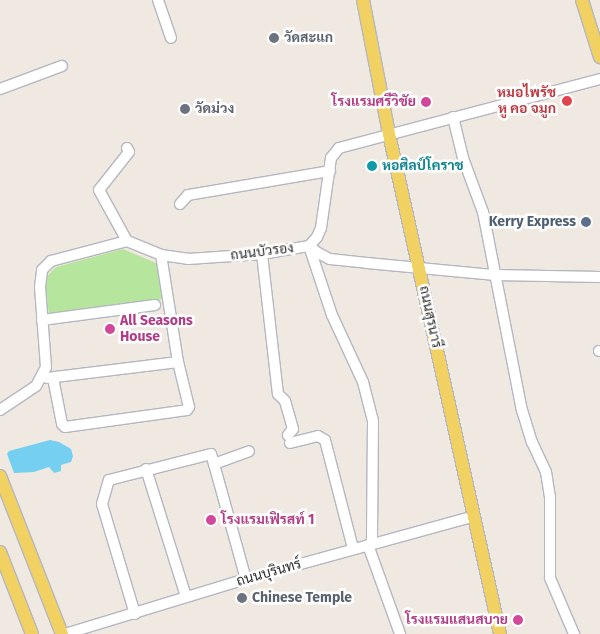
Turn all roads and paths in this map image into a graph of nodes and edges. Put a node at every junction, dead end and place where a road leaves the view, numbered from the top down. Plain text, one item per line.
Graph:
1 (158, 0) edge
2 (363, 0) edge
3 (582, 0) edge
4 (171, 38) dead end
5 (600, 57) edge
6 (62, 66) dead end
7 (600, 79) edge
8 (0, 89) edge
9 (453, 117) junction
10 (389, 134) junction
11 (127, 148) dead end
12 (330, 171) junction
13 (180, 204) dead end
14 (127, 241) junction
15 (309, 246) junction
16 (262, 254) junction
17 (161, 255) junction
18 (419, 268) junction
19 (495, 275) junction
20 (600, 277) edge
21 (155, 305) dead end
22 (42, 320) junction
23 (178, 362) junction
24 (42, 378) junction
25 (53, 378) junction
26 (0, 410) edge
27 (249, 451) dead end
28 (214, 464) junction
29 (146, 469) junction
30 (0, 476) edge
31 (474, 516) junction
32 (370, 544) junction
33 (353, 548) junction
34 (0, 552) edge
35 (246, 579) junction
36 (186, 597) junction
37 (135, 614) junction
38 (32, 634) edge
39 (63, 634) edge
40 (400, 634) edge
41 (500, 634) edge
42 (574, 634) edge

1 - 4 street
2 - 10 main road, ถนนสุรนารี
3 - 5 main road
6 - 8 street
7 - 9 street, ถนนบัวรอง
9 - 10 street, ถนนบัวรอง
9 - 19 street
10 - 12 street, ถนนบัวรอง
10 - 18 main road, ถนนสุรนารี
11 - 14 street
12 - 13 street
12 - 15 street, ถนนบัวรอง
14 - 17 street, ถนนบัวรอง
14 - 22 street
15 - 16 street, ถนนบัวรอง
15 - 18 street
15 - 32 street
16 - 17 street, ถนนบัวรอง
16 - 33 street
17 - 23 street
18 - 19 street
18 - 31 main road, ถนนสุรนารี
19 - 20 street
19 - 42 street
21 - 22 street
22 - 24 street
23 - 25 street
23 - 25 street
24 - 25 street
24 - 26 street
27 - 28 street
28 - 29 street
28 - 35 street
29 - 36 street
29 - 37 street
30 - 39 main road
31 - 32 street, ถนนบุรินทร์
31 - 41 main road, ถนนสุรนารี
32 - 33 street, ถนนบุรินทร์
32 - 40 street
33 - 35 street, ถนนบุรินทร์
34 - 38 main road
35 - 36 street, ถนนบุรินทร์
36 - 37 street, ถนนบุรินทร์
37 - 39 street, ถนนบุรินทร์

